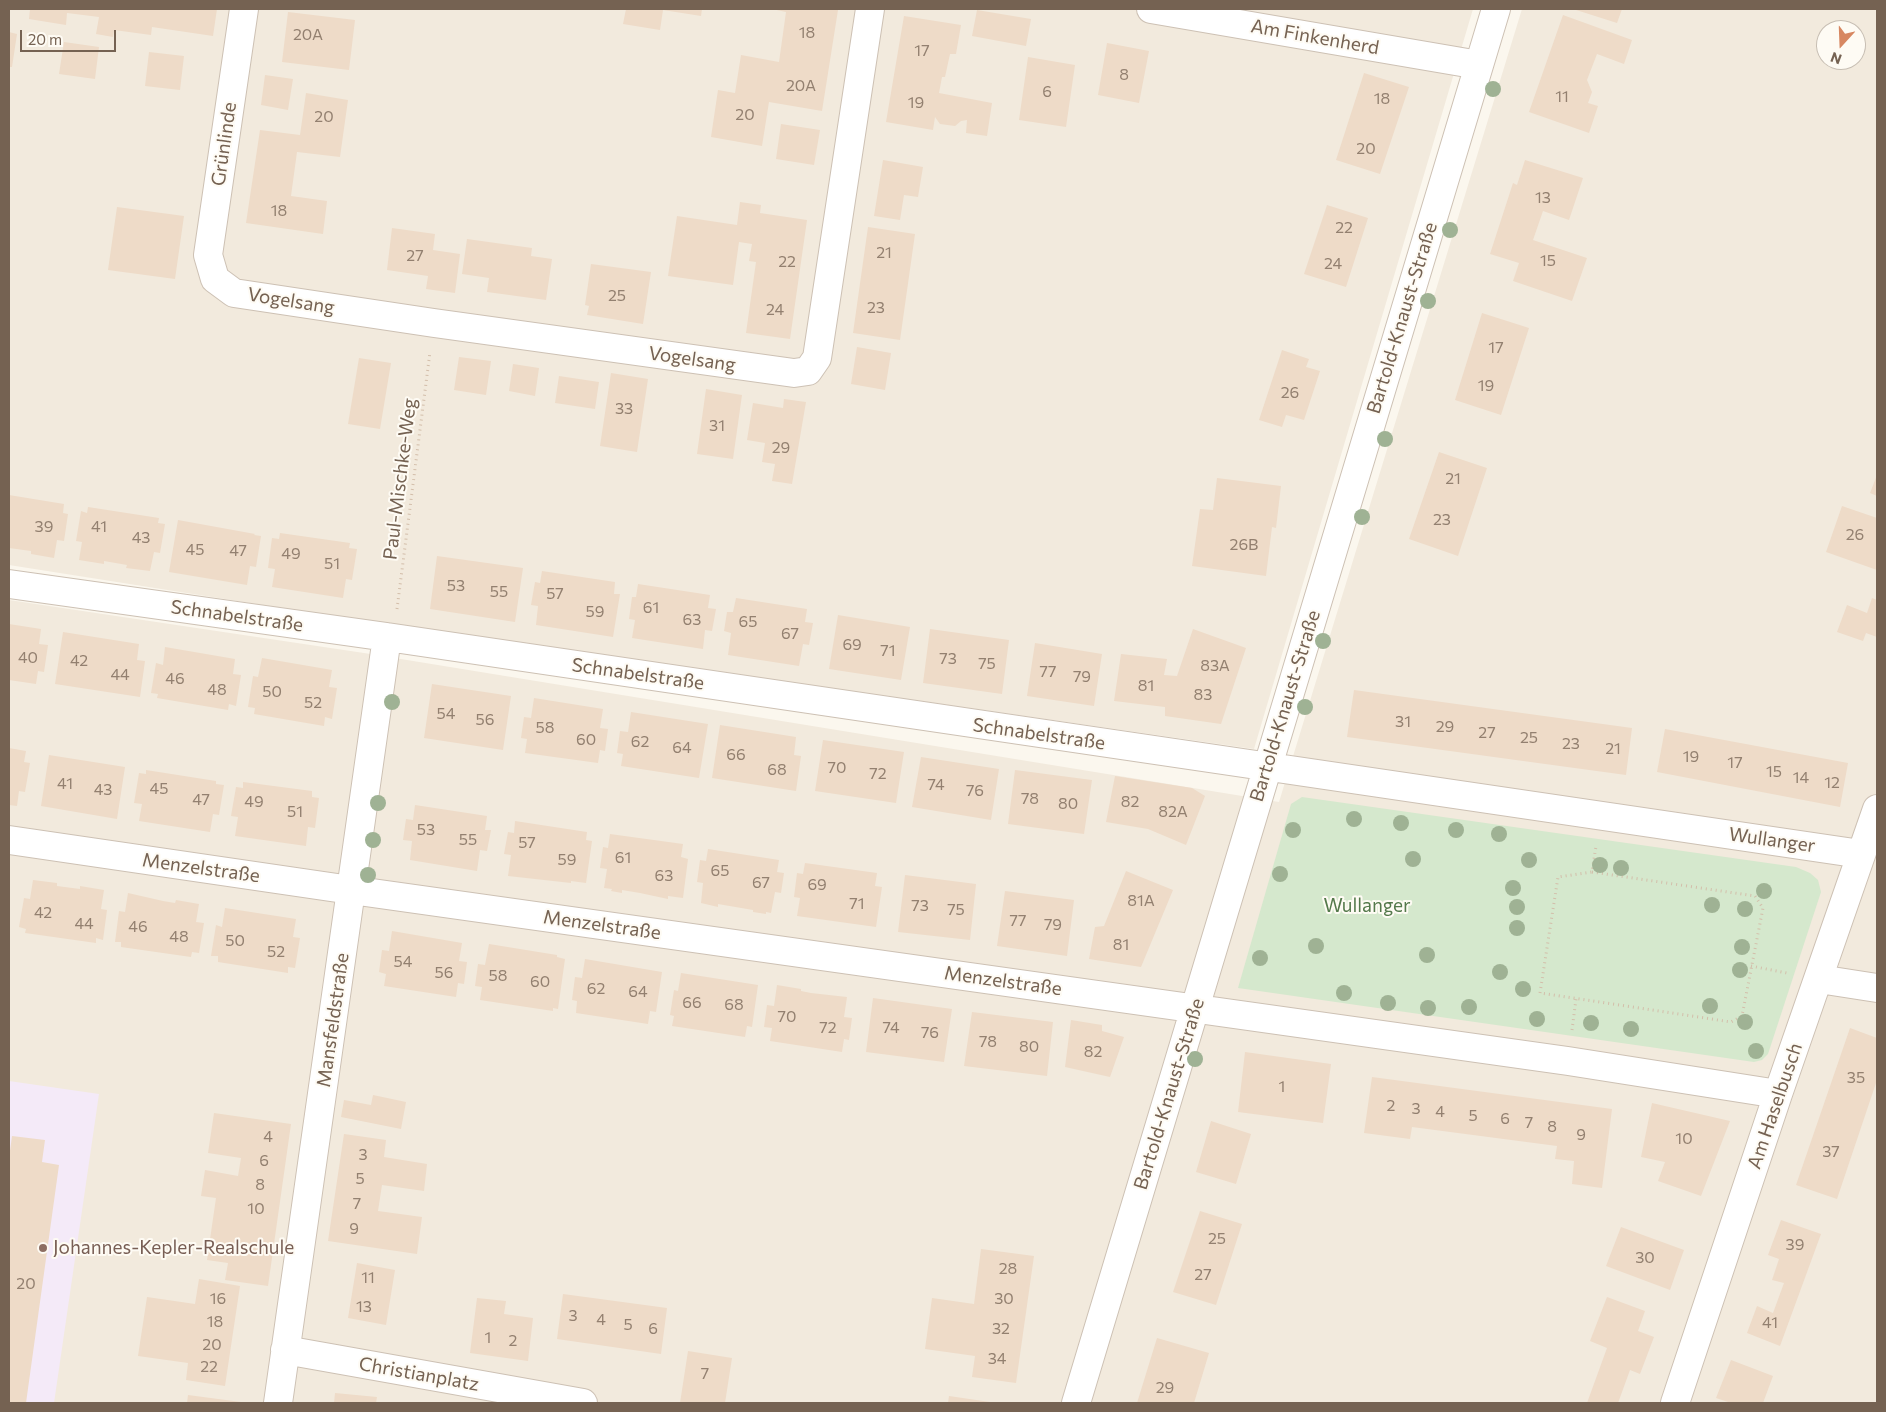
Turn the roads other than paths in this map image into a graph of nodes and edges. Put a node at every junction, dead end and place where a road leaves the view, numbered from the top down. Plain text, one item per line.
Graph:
1 (244, 9) edge
2 (870, 9) edge
3 (1151, 9) edge
4 (1496, 9) edge
5 (1479, 65) junction
6 (215, 279) joint
7 (9, 584) edge
8 (387, 637) junction
9 (1266, 768) junction
10 (1877, 809) edge
11 (9, 840) edge
12 (1861, 854) junction
13 (351, 890) junction
14 (1819, 979) junction
15 (1877, 988) edge
16 (1195, 1007) junction
17 (1778, 1094) junction
18 (285, 1350) junction
19 (278, 1403) edge
20 (583, 1403) edge
21 (1076, 1403) edge
22 (1675, 1403) edge

1 - 6 street, Grünlinde
2 - 6 street, Vogelsang
3 - 5 street, Am Finkenherd
4 - 5 street, Bartold-Knaust-Straße
5 - 9 street, Bartold-Knaust-Straße
7 - 8 street, Schnabelstraße
8 - 9 street, Schnabelstraße
8 - 13 street, Mansfeldstraße
9 - 12 street, Wullanger
9 - 16 street, Bartold-Knaust-Straße
10 - 12 street, Am Haselbusch
11 - 13 street, Menzelstraße
12 - 14 street, Am Haselbusch
13 - 16 street, Menzelstraße
13 - 18 street, Mansfeldstraße
14 - 15 street
14 - 17 street, Am Haselbusch
16 - 17 street
16 - 21 street, Bartold-Knaust-Straße
17 - 22 street, Am Haselbusch
18 - 19 street, Mansfeldstraße
18 - 20 street, Christianplatz

